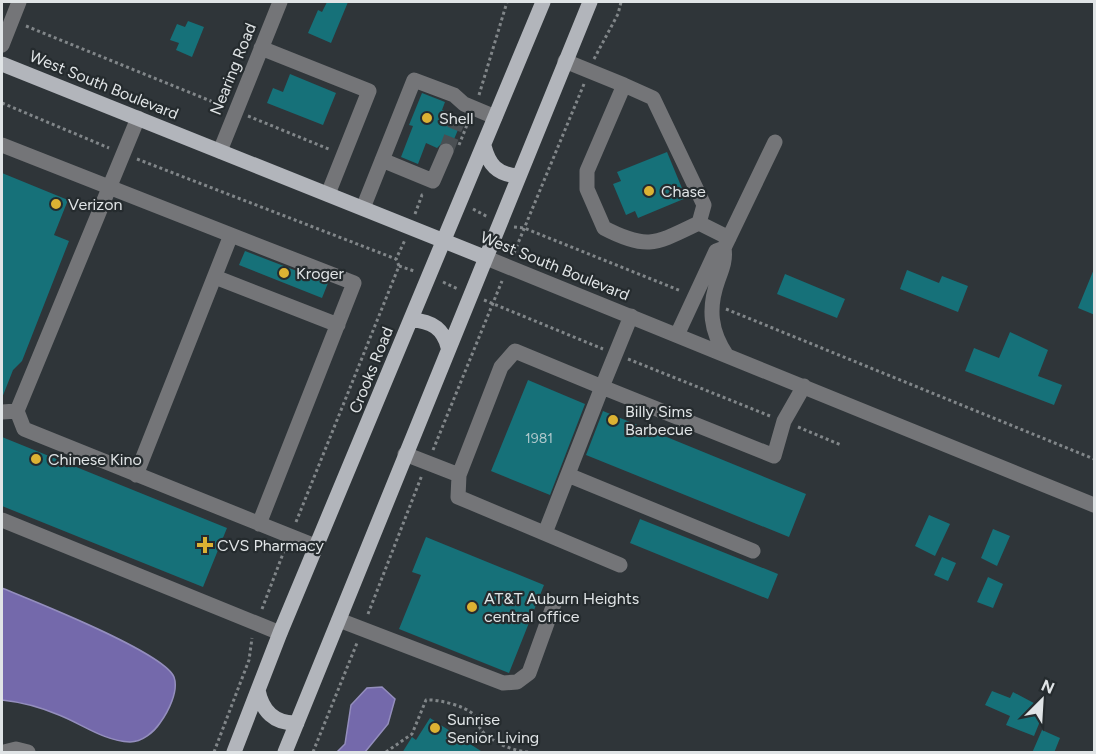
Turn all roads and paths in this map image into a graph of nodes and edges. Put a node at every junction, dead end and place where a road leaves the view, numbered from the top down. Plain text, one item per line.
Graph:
1 (19, 2) edge
2 (280, 2) edge
3 (507, 2) edge
4 (543, 2) edge
5 (590, 2) edge
6 (621, 2) edge
7 (32, 28) dead end
8 (2, 45) edge
9 (261, 48) junction
10 (596, 55) dead end
11 (565, 62) junction
12 (2, 64) edge
13 (584, 84) dead end
14 (624, 86) junction
15 (478, 96) dead end
16 (2, 103) edge
17 (218, 104) dead end
18 (248, 116) dead end
19 (495, 117) junction
20 (138, 118) junction
21 (463, 118) junction
22 (775, 142) dead end
23 (2, 145) edge
24 (484, 146) junction
25 (110, 148) dead end
26 (220, 150) junction
27 (333, 150) dead end
28 (451, 151) joint
29 (134, 158) dead end
30 (382, 160) junction
31 (517, 176) junction
32 (109, 187) junction
33 (328, 194) junction
34 (469, 206) dead end
35 (363, 208) junction
36 (488, 217) dead end
37 (699, 223) junction
38 (522, 229) junction
39 (522, 234) dead end
40 (231, 235) junction
41 (445, 240) junction
42 (727, 243) junction
43 (400, 252) dead end
44 (484, 257) junction
45 (396, 259) junction
46 (399, 266) junction
47 (407, 269) dead end
48 (215, 277) junction
49 (439, 280) dead end
50 (459, 289) dead end
51 (684, 292) dead end
52 (496, 297) dead end
53 (491, 303) junction
54 (718, 306) dead end
55 (631, 316) junction
56 (412, 320) junction
57 (338, 325) junction
58 (677, 335) junction
59 (448, 348) junction
60 (604, 349) dead end
61 (727, 356) junction
62 (626, 358) dead end
63 (804, 386) junction
64 (602, 387) junction
65 (9, 412) edge
66 (773, 417) dead end
67 (794, 425) dead end
68 (841, 445) dead end
69 (434, 447) dead end
70 (405, 454) junction
71 (1095, 459) edge
72 (136, 475) junction
73 (459, 475) junction
74 (568, 475) junction
75 (1095, 505) edge
76 (2, 520) edge
77 (259, 524) junction
78 (294, 525) dead end
79 (545, 533) junction
80 (315, 546) junction
81 (285, 548) dead end
82 (753, 552) dead end
83 (620, 565) dead end
84 (554, 604) dead end
85 (262, 608) dead end
86 (339, 620) junction
87 (280, 633) junction
88 (252, 635) dead end
89 (258, 690) junction
90 (297, 723) junction
91 (4, 753) edge
92 (28, 753) edge
93 (214, 753) edge
94 (234, 753) edge
95 (285, 753) edge
96 (386, 753) edge
97 (529, 753) edge

1 - 8 street
2 - 9 street, Nearing Road
3 - 15 path
4 - 19 main road, Crooks Road
5 - 11 main road
6 - 10 path
7 - 17 path
9 - 26 street, Nearing Road
9 - 33 street
11 - 14 street
11 - 31 main road
12 - 20 main road, West South Boulevard
13 - 38 path
14 - 37 street
14 - 37 street
16 - 25 path
18 - 27 path
19 - 21 street
19 - 24 main road, Crooks Road
20 - 26 main road, West South Boulevard
20 - 32 street
21 - 28 path
21 - 30 street
22 - 42 street
23 - 32 street
24 - 31 main road
24 - 41 main road, Crooks Road
26 - 33 main road, West South Boulevard
28 - 30 street
29 - 45 path
30 - 35 street
31 - 44 main road
32 - 40 street
32 - 65 street
33 - 35 main road, West South Boulevard
34 - 36 path
35 - 41 main road, West South Boulevard
37 - 42 street
38 - 39 path
38 - 51 path
40 - 48 street
40 - 57 street
41 - 44 main road, West South Boulevard
41 - 56 main road, Crooks Road
42 - 58 street
42 - 61 street
43 - 45 path
44 - 55 street, West South Boulevard
44 - 59 main road
45 - 46 path
46 - 47 path
46 - 78 path
48 - 57 street
48 - 72 street
49 - 50 path
52 - 53 path
53 - 60 path
53 - 69 path
54 - 71 path
55 - 58 street, West South Boulevard
55 - 64 street
56 - 59 main road
56 - 80 main road, Crooks Road
57 - 77 street
58 - 61 street, West South Boulevard
59 - 70 main road
61 - 63 street, West South Boulevard
62 - 66 path
63 - 64 street
63 - 75 street, West South Boulevard
64 - 73 street
64 - 74 street
65 - 72 street
67 - 68 path
70 - 73 street
70 - 86 main road
72 - 77 street
73 - 79 street
74 - 79 street
74 - 82 street
76 - 87 street
77 - 80 street
79 - 83 street
80 - 87 main road, Crooks Road
81 - 85 path
84 - 86 street
86 - 90 main road
87 - 89 main road, Crooks Road
88 - 93 path
89 - 90 main road
89 - 94 main road, Crooks Road
90 - 95 main road
91 - 92 street
96 - 97 path

